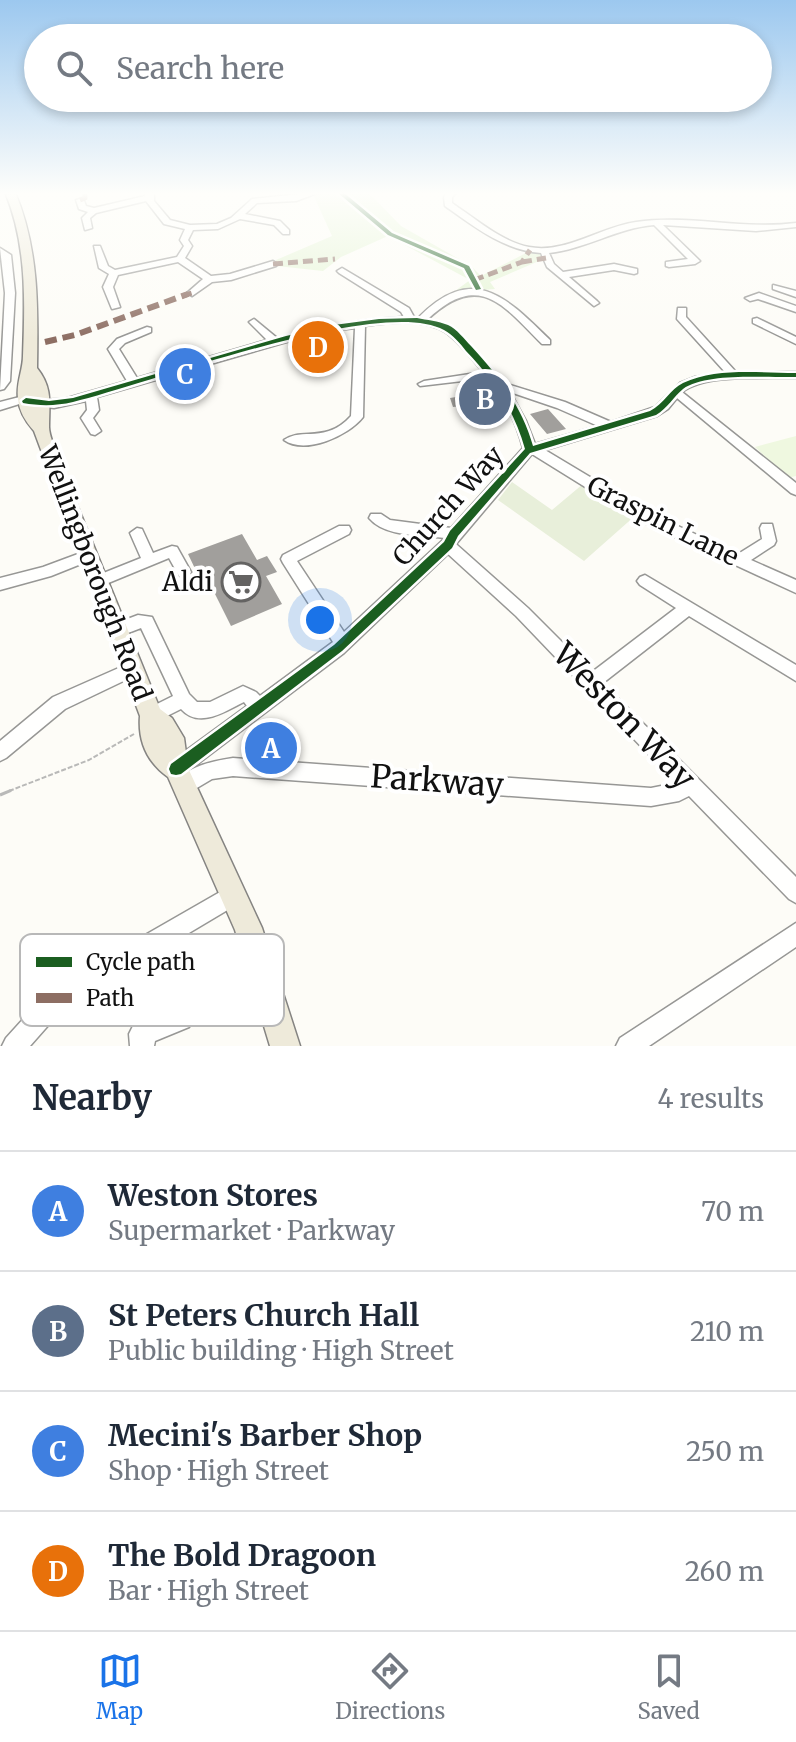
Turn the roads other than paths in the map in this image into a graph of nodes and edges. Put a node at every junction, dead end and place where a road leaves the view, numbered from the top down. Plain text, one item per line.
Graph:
1 (25, 241) edge
2 (185, 241) edge
3 (506, 241) edge
4 (585, 241) edge
5 (674, 241) edge
6 (0, 251) edge
7 (544, 251) junction
8 (180, 259) junction
9 (90, 260) dead end
10 (273, 264) dead end
11 (669, 264) dead end
12 (342, 271) dead end
13 (634, 271) dead end
14 (114, 273) junction
15 (561, 275) junction
16 (209, 279) junction
17 (776, 287) dead end
18 (192, 293) dead end
19 (756, 294) dead end
20 (796, 294) edge
21 (100, 300) dead end
22 (594, 303) dead end
23 (796, 309) edge
24 (682, 310) dead end
25 (416, 320) junction
26 (757, 321) dead end
27 (254, 322) dead end
28 (360, 325) junction
29 (325, 330) junction
30 (143, 334) dead end
31 (292, 337) junction
32 (274, 341) junction
33 (796, 341) edge
34 (546, 342) dead end
35 (492, 374) junction
36 (796, 375) edge
37 (735, 377) junction
38 (134, 383) junction
39 (424, 384) dead end
40 (503, 386) junction
41 (0, 387) edge
42 (677, 393) junction
43 (91, 395) junction
44 (0, 399) edge
45 (33, 399) junction
46 (0, 406) edge
47 (612, 427) junction
48 (95, 431) dead end
49 (290, 440) dead end
50 (532, 449) junction
51 (796, 490) edge
52 (376, 518) dead end
53 (767, 528) dead end
54 (344, 530) dead end
55 (137, 533) dead end
56 (451, 539) junction
57 (86, 556) junction
58 (149, 560) junction
59 (739, 560) junction
60 (184, 572) dead end
61 (645, 581) dead end
62 (96, 582) junction
63 (0, 584) edge
64 (796, 587) edge
65 (688, 608) junction
66 (115, 631) junction
67 (343, 643) junction
68 (130, 670) junction
69 (796, 674) edge
70 (591, 682) junction
71 (183, 699) junction
72 (259, 708) junction
73 (145, 724) junction
74 (0, 752) edge
75 (180, 778) junction
76 (690, 784) junction
77 (796, 892) edge
78 (234, 895) junction
79 (166, 934) edge
80 (249, 934) edge
81 (796, 934) edge
82 (32, 1026) edge
83 (168, 1026) edge
84 (279, 1026) edge
85 (142, 1040) edge
86 (14, 1046) edge
87 (285, 1046) edge
88 (628, 1046) edge

1 - 45 main road, Wellingborough Road
2 - 8 street
3 - 7 street
4 - 7 street
5 - 11 street
6 - 41 street
7 - 15 street
8 - 14 street
8 - 16 street
9 - 14 street
10 - 16 street
12 - 25 street
13 - 15 street
14 - 21 street
15 - 22 street
16 - 18 street
17 - 20 street
19 - 23 street
24 - 37 street
25 - 28 street
25 - 34 street
25 - 35 street
26 - 33 street
27 - 32 street
28 - 29 street
28 - 49 street
29 - 31 street
29 - 31 street
30 - 38 street
31 - 32 street
32 - 38 street
35 - 39 street
35 - 40 street
36 - 37 street, Church Way
37 - 42 street, Church Way
38 - 43 street
40 - 47 street
40 - 50 street
42 - 47 street, Church Way
42 - 51 street
43 - 45 street
43 - 48 street
44 - 45 street
45 - 46 street
45 - 57 main road, Wellingborough Road
47 - 50 street, Church Way
50 - 56 street, Church Way
50 - 59 street, Graspin Lane
52 - 56 street
53 - 59 street
54 - 67 street
55 - 58 street
56 - 67 street, Church Way
56 - 70 street, Weston Way
57 - 62 main road, Wellingborough Road
57 - 63 street
58 - 60 street
58 - 62 street
59 - 64 street, Graspin Lane
61 - 65 street
62 - 66 main road, Wellingborough Road
65 - 69 street
65 - 70 street
66 - 68 main road, Wellingborough Road
66 - 71 street
67 - 72 street, Church Way
68 - 73 main road, Wellingborough Road
68 - 74 street
70 - 76 street, Weston Way
71 - 72 street
71 - 73 street
72 - 75 street, Church Way
73 - 75 main road, Wellingborough Road
75 - 76 street, Parkway
75 - 78 main road, Wellingborough Road
76 - 77 street, Weston Way
78 - 79 street
78 - 80 main road, Wellingborough Road
81 - 88 street
82 - 86 street
83 - 85 street
84 - 87 main road, Wellingborough Road

